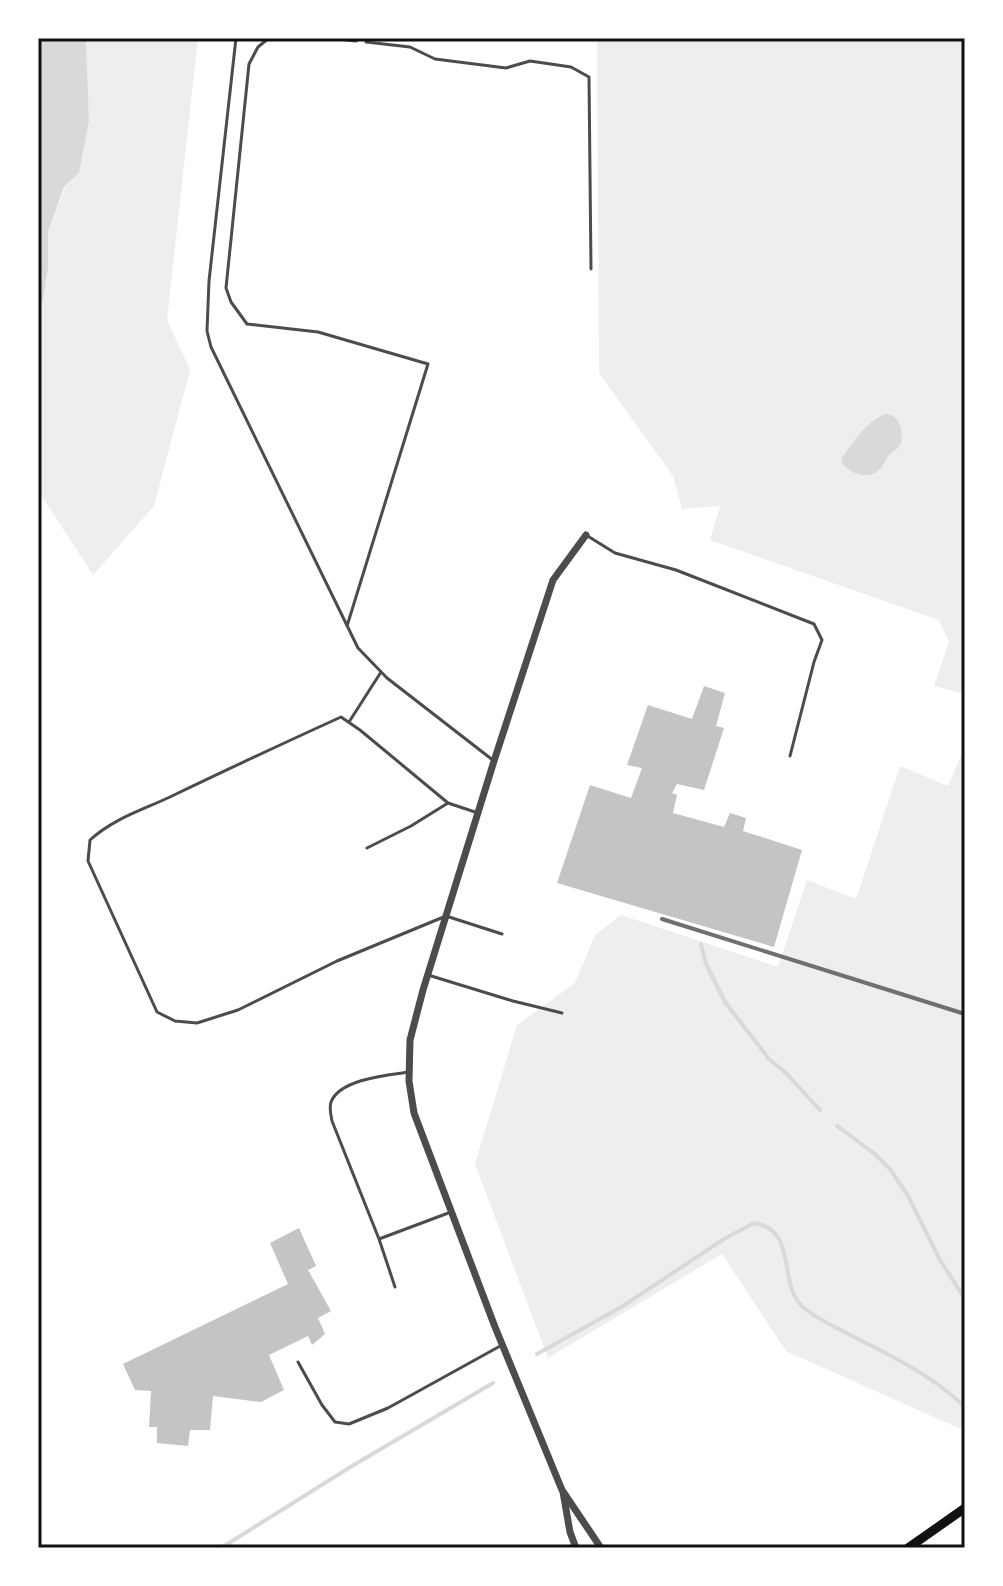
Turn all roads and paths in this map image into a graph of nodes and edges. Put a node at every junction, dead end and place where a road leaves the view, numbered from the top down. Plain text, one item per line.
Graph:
1 (236, 38) edge
2 (269, 38) edge
3 (330, 38) edge
4 (356, 41) dead end
5 (366, 42) dead end
6 (591, 269) dead end
7 (586, 535) joint
8 (347, 626) junction
9 (381, 672) junction
10 (349, 722) junction
11 (790, 756) dead end
12 (494, 761) junction
13 (448, 803) junction
14 (478, 813) junction
15 (367, 848) dead end
16 (446, 916) junction
17 (502, 934) dead end
18 (428, 975) junction
19 (562, 1013) dead end
20 (409, 1072) junction
21 (451, 1212) junction
22 (379, 1239) junction
23 (395, 1287) dead end
24 (502, 1345) junction
25 (298, 1362) dead end
26 (562, 1490) junction
27 (965, 1508) edge
28 (576, 1548) edge
29 (601, 1548) edge
30 (908, 1548) edge

1 - 8 lane
2 - 8 lane
3 - 4 lane
5 - 6 lane
7 - 11 lane
7 - 12 street
8 - 9 lane
9 - 10 lane
9 - 12 lane
10 - 13 lane
10 - 16 lane
12 - 14 street
13 - 14 lane
13 - 15 lane
14 - 16 street
16 - 17 lane
16 - 18 street
18 - 19 lane
18 - 20 street
20 - 21 street
20 - 22 lane
21 - 22 lane
21 - 24 street
22 - 23 lane
24 - 25 lane
24 - 26 street
26 - 28 street
26 - 29 street
27 - 30 main road

